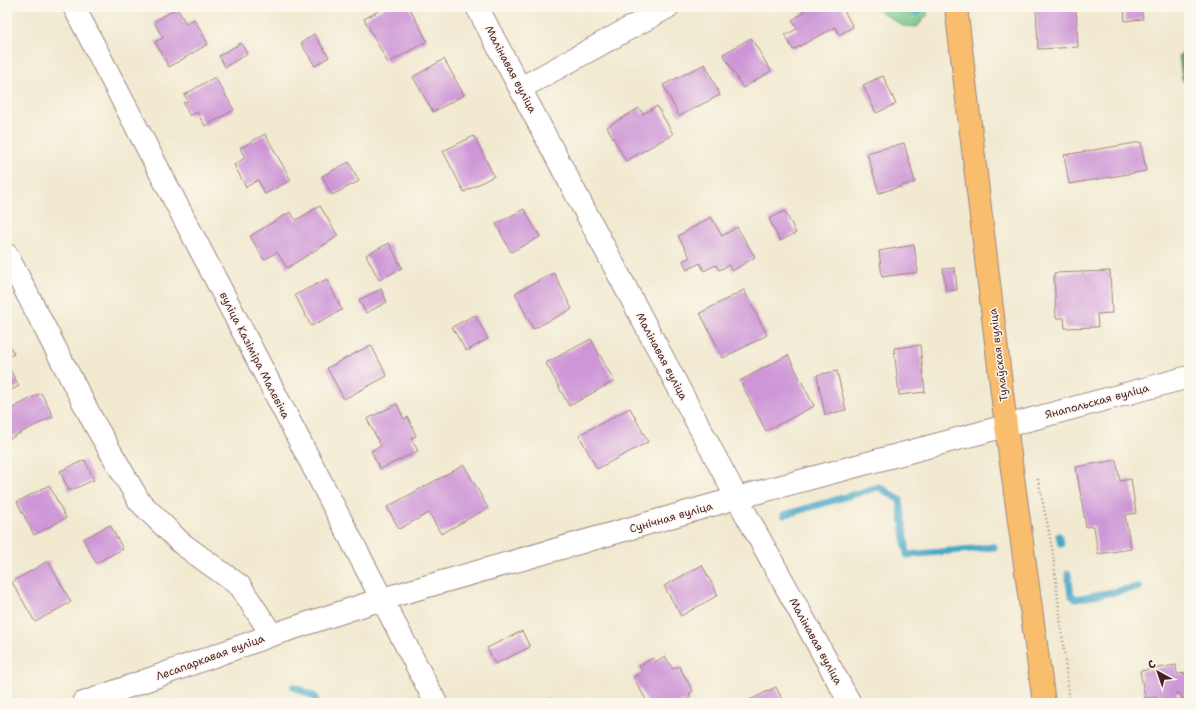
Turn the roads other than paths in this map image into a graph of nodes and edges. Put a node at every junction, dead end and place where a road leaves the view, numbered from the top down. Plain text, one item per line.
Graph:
1 (74, 7) edge
2 (477, 7) edge
3 (668, 7) edge
4 (956, 7) edge
5 (521, 88) junction
6 (7, 255) edge
7 (1189, 378) edge
8 (1006, 426) junction
9 (737, 498) junction
10 (382, 600) junction
11 (338, 613) joint
12 (272, 635) junction
13 (82, 703) edge
14 (436, 703) edge
15 (850, 703) edge
16 (1044, 703) edge

1 - 10 street, вуліца Казіміра Малевіча
2 - 5 street, Малінавая вуліца
3 - 5 street
4 - 8 main road, Тулаўская вуліца
5 - 9 street, Малінавая вуліца
6 - 12 street
7 - 8 street, Янапольская вуліца
8 - 9 street, Сунічная вуліца
8 - 16 main road, Тулаўская вуліца
9 - 10 street, Сунічная вуліца
9 - 15 street, Малінавая вуліца
10 - 11 street, Сунічная вуліца
10 - 14 street, вуліца Казіміра Малевіча
11 - 12 street, Лесапаркавая вуліца
12 - 13 street, Лесапаркавая вуліца

